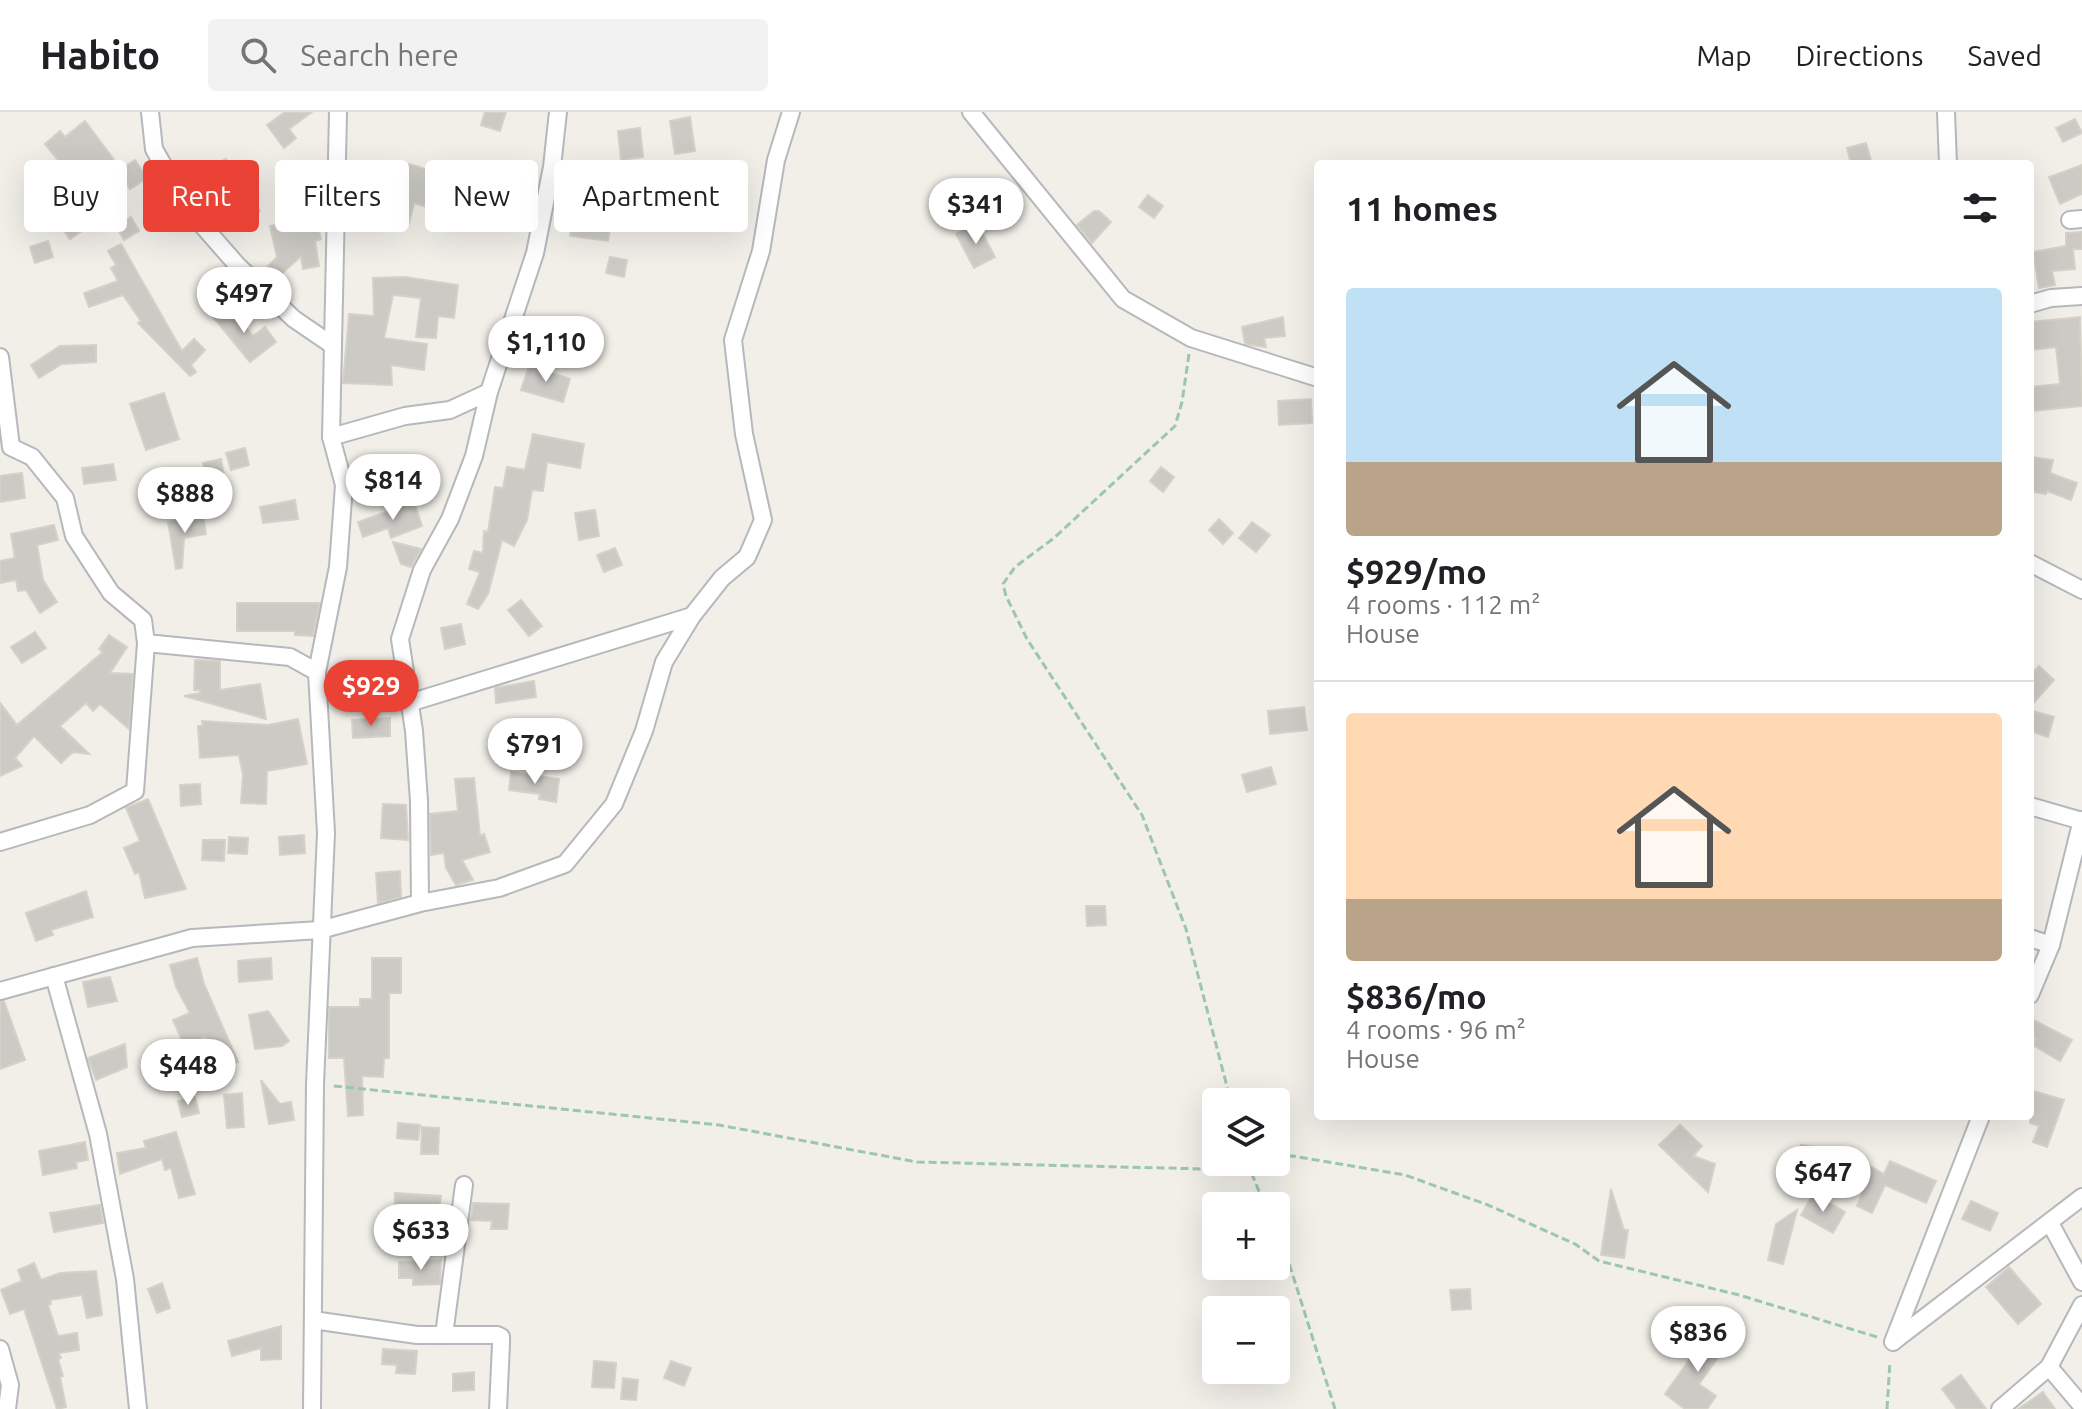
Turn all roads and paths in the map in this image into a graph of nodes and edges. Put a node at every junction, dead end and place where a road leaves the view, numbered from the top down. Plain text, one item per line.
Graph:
1 (150, 112) edge
2 (338, 112) edge
3 (558, 112) edge
4 (791, 112) edge
5 (971, 112) edge
6 (1946, 112) edge
7 (1948, 160) edge
8 (2082, 296) edge
9 (2034, 303) edge
10 (1191, 338) junction
11 (332, 345) junction
12 (0, 357) edge
13 (1314, 377) edge
14 (489, 392) junction
15 (331, 437) junction
16 (5, 447) edge
17 (2034, 565) edge
18 (2082, 590) edge
19 (692, 616) junction
20 (146, 643) junction
21 (317, 672) junction
22 (409, 703) junction
23 (2034, 807) edge
24 (2081, 820) edge
25 (0, 842) edge
26 (420, 903) junction
27 (320, 930) junction
28 (2034, 939) edge
29 (2051, 945) junction
30 (54, 976) junction
31 (2034, 985) edge
32 (0, 991) edge
33 (315, 1084) junction
34 (1227, 1088) edge
35 (1979, 1120) edge
36 (1290, 1156) edge
37 (1202, 1169) edge
38 (464, 1185) dead end
39 (2082, 1197) edge
40 (2050, 1223) junction
41 (1290, 1266) edge
42 (2082, 1282) edge
43 (2082, 1305) edge
44 (313, 1320) junction
45 (444, 1335) junction
46 (1893, 1342) junction
47 (0, 1349) edge
48 (2049, 1367) junction
49 (2082, 1406) edge
50 (7, 1409) edge
51 (138, 1409) edge
52 (312, 1409) edge
53 (498, 1409) edge
54 (1335, 1409) edge
55 (1887, 1409) edge
56 (2000, 1409) edge

1 - 11 street
2 - 11 street
3 - 14 street
4 - 19 street
5 - 10 street
6 - 7 street
8 - 9 street
10 - 13 street
10 - 34 path
11 - 15 street
12 - 16 street
14 - 15 street
14 - 22 street
15 - 21 street
16 - 20 street
17 - 18 street
19 - 22 street
19 - 26 street
20 - 21 street
20 - 25 street
21 - 27 street
22 - 26 street
23 - 24 street
24 - 29 street
26 - 27 street
27 - 30 street
27 - 33 street
28 - 29 street
29 - 31 street
30 - 32 street
30 - 51 street
33 - 37 path
33 - 44 street
35 - 46 street
36 - 46 path
38 - 45 street
39 - 40 street
40 - 42 street
40 - 46 street
41 - 54 path
43 - 48 street
44 - 45 street
44 - 52 street
45 - 53 street
46 - 55 path
47 - 50 street
48 - 49 street
48 - 56 street

